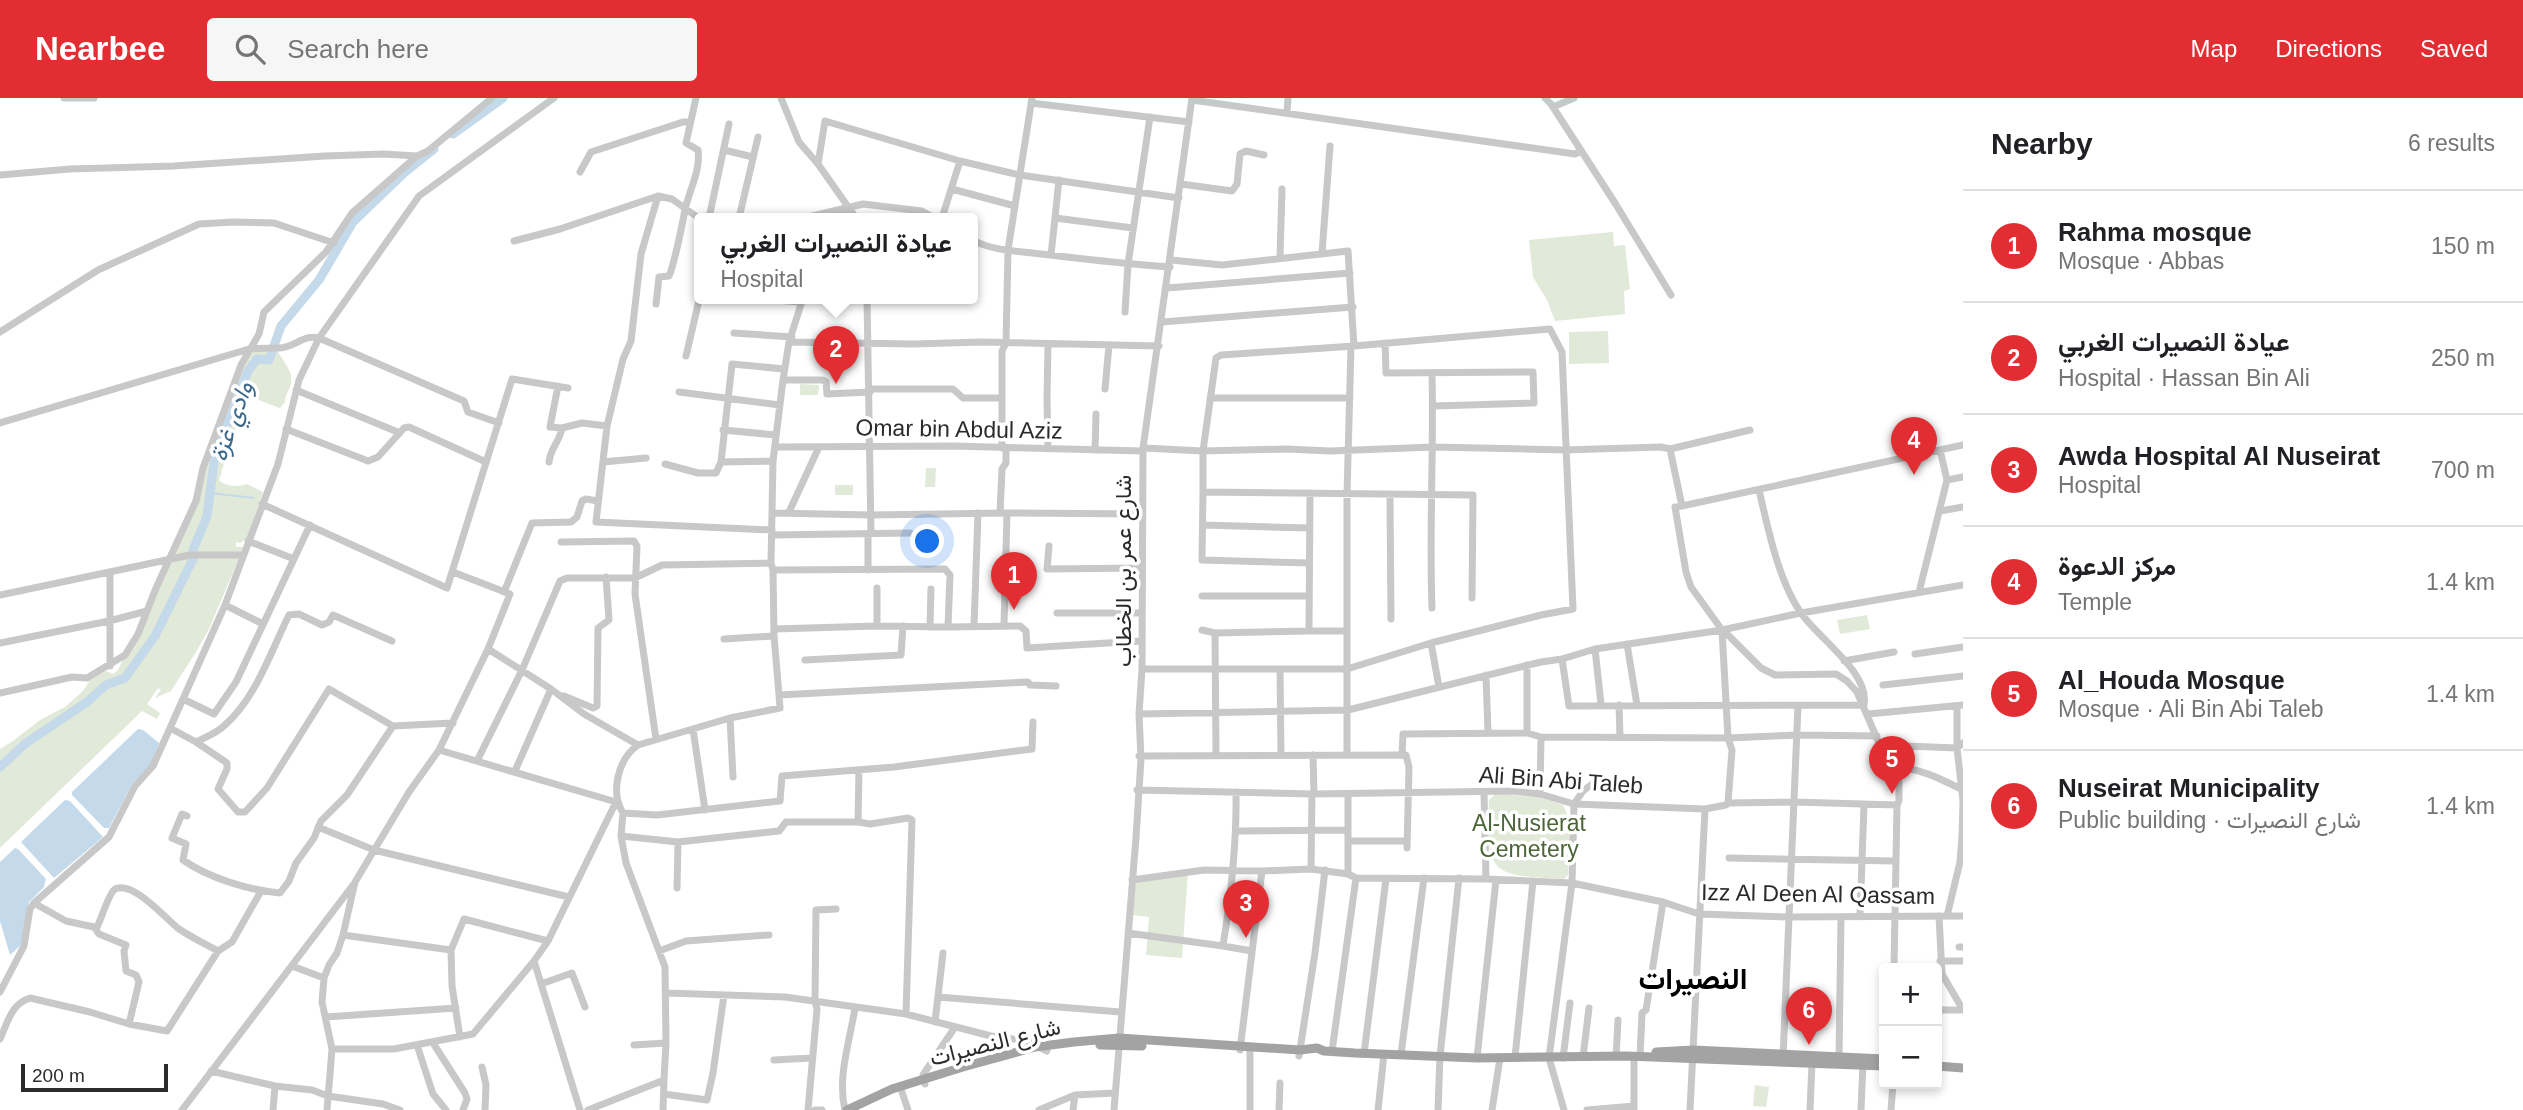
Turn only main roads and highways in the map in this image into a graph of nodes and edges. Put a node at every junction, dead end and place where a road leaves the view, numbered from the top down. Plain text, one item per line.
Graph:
1 (1783, 1058) junction
2 (1879, 1059) edge
3 (1839, 1060) junction
4 (1863, 1061) junction
5 (1879, 1065) edge
6 (1942, 1068) edge
7 (1963, 1070) edge
8 (924, 1081) junction
9 (846, 1110) edge
10 (858, 1110) edge

1 - 3 main road
1 - 3 main road
1 - 8 main road
2 - 4 main road
3 - 4 main road
4 - 5 main road
6 - 7 main road
8 - 9 main road, شارع النصيرات
8 - 10 main road

